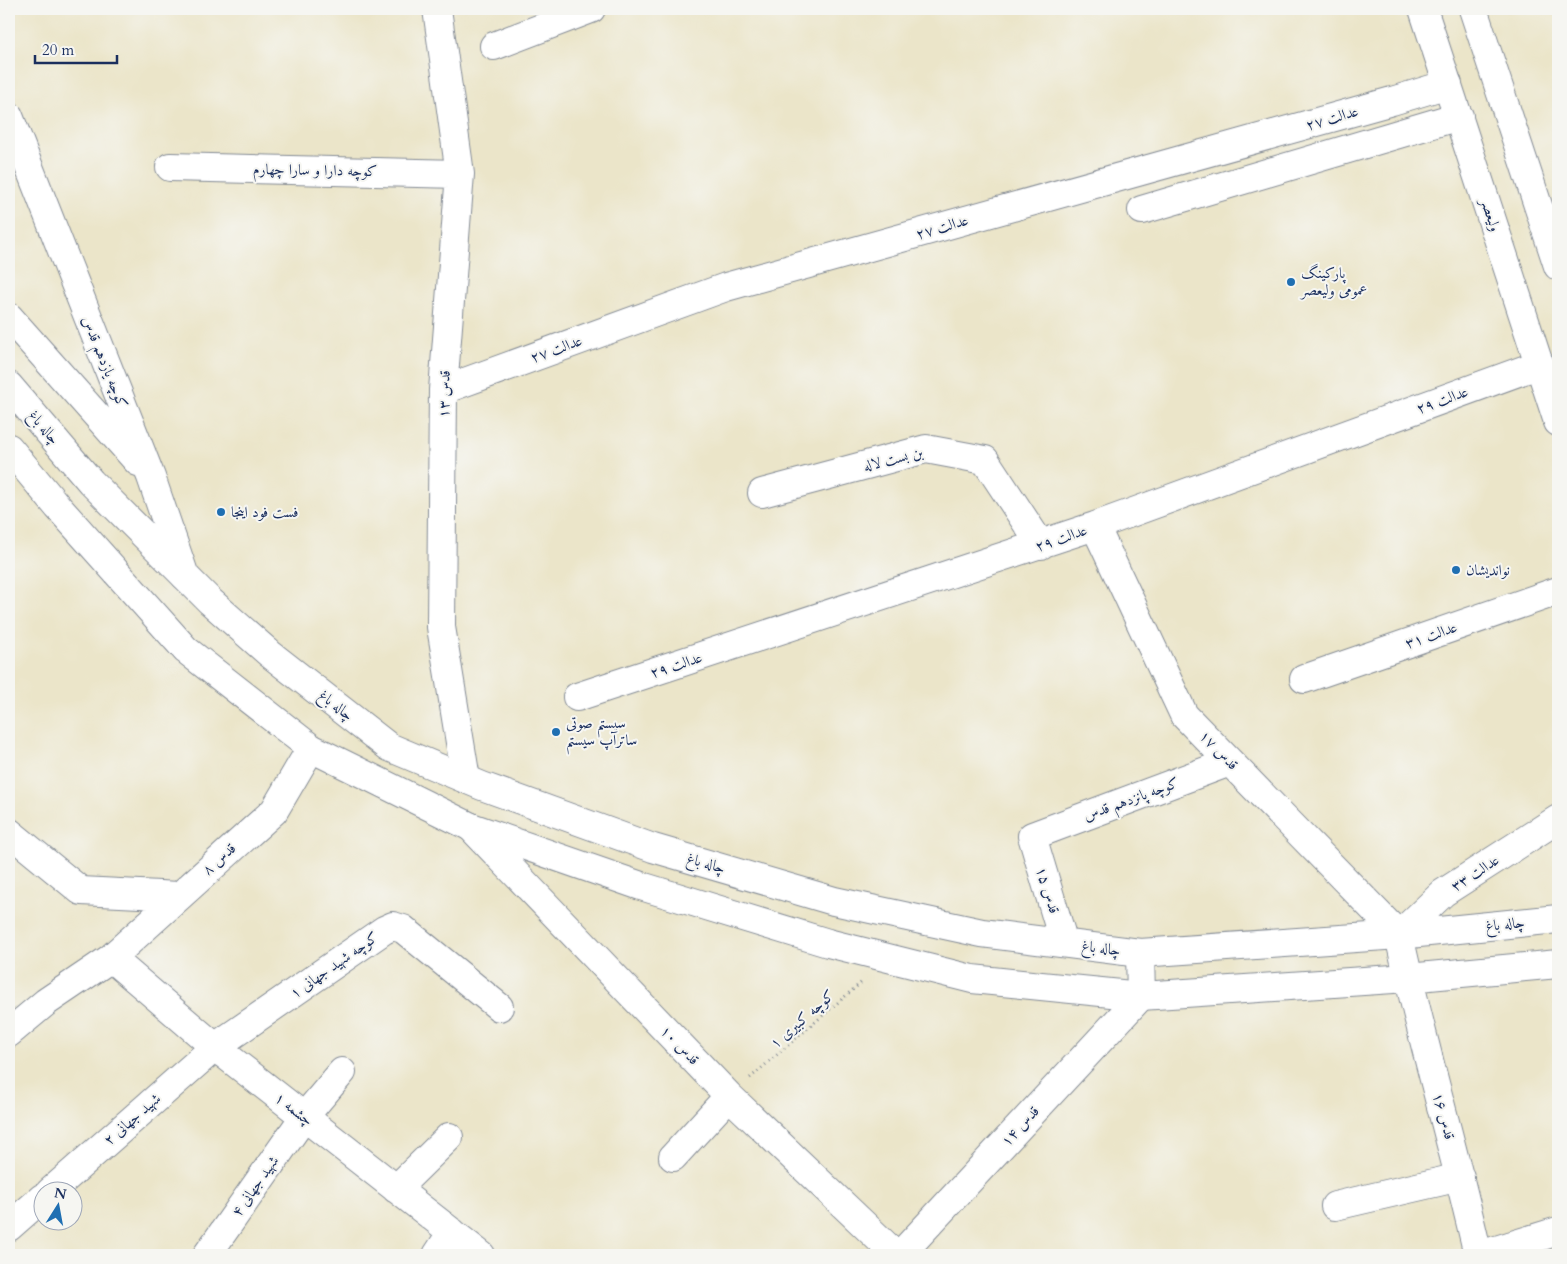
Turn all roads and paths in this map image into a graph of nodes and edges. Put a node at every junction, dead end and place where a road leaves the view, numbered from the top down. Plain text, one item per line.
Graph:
1 (437, 9) edge
2 (591, 9) edge
3 (1423, 9) edge
4 (1473, 9) edge
5 (494, 46) dead end
6 (1448, 84) junction
7 (9, 116) edge
8 (1459, 116) junction
9 (15, 159) edge
10 (170, 167) dead end
11 (460, 174) junction
12 (1142, 210) dead end
13 (1558, 266) edge
14 (9, 317) edge
15 (1540, 364) junction
16 (9, 386) edge
17 (443, 390) junction
18 (1558, 422) edge
19 (9, 448) edge
20 (151, 477) junction
21 (762, 493) dead end
22 (1095, 526) junction
23 (1042, 545) junction
24 (186, 576) junction
25 (1558, 591) edge
26 (1304, 679) dead end
27 (577, 697) dead end
28 (311, 748) junction
29 (1230, 762) junction
30 (466, 780) junction
31 (1558, 819) edge
32 (471, 827) junction
33 (9, 832) edge
34 (1032, 836) joint
35 (179, 896) junction
36 (1558, 919) edge
37 (1399, 935) junction
38 (1064, 943) junction
39 (1140, 953) junction
40 (111, 958) junction
41 (890, 958) junction
42 (1558, 964) edge
43 (1408, 978) junction
44 (1141, 996) junction
45 (499, 1007) dead end
46 (9, 1033) edge
47 (215, 1047) junction
48 (342, 1072) dead end
49 (729, 1096) junction
50 (304, 1117) junction
51 (449, 1137) dead end
52 (673, 1157) dead end
53 (1460, 1177) junction
54 (61, 1182) edge
55 (396, 1189) junction
56 (1335, 1206) dead end
57 (32, 1207) edge
58 (9, 1227) edge
59 (1558, 1231) edge
60 (452, 1232) junction
61 (207, 1255) edge
62 (437, 1255) edge
63 (482, 1255) edge
64 (896, 1255) edge
65 (900, 1255) edge
66 (1479, 1255) edge

1 - 11 street, قدس ۱۳
2 - 5 street
3 - 6 street, ولیعصر
4 - 13 street
6 - 8 street, ولیعصر
6 - 17 street, عدالت ۲۷
7 - 9 street, کوچه یازدهم قدس
8 - 12 street
8 - 15 street, ولیعصر
9 - 20 street, کوچه یازدهم قدس
10 - 11 street, کوچه دارا و سارا چهارم
11 - 17 street, قدس ۱۳
14 - 20 street
15 - 18 street, ولیعصر
15 - 22 street, عدالت ۲۹
16 - 24 street, چاله باغ
17 - 30 street, قدس ۱۳
19 - 28 street
20 - 24 street, کوچه یازدهم قدس
21 - 23 street, بن بست لاله
22 - 23 street, عدالت ۲۹
22 - 29 street, قدس ۱۷
23 - 27 street, عدالت ۲۹
24 - 30 street, چاله باغ
25 - 26 street, عدالت ۳۱
28 - 32 street
28 - 35 street, قدس ۸
29 - 34 street, کوچه پانزدهم قدس
29 - 37 street, قدس ۱۷
30 - 38 street, چاله باغ
31 - 37 street, عدالت ۳۳
32 - 41 street
32 - 49 street, قدس ۱۰
33 - 35 street
34 - 38 street, ۱۵ قدس
35 - 40 street, قدس ۸
36 - 37 street, چاله باغ
37 - 39 street, چاله باغ
37 - 43 street, قدس ۱۶
38 - 39 street, چاله باغ
39 - 44 street
40 - 46 street, قدس ۸
40 - 47 street, چشمه ۱
41 - 44 street
41 - 49 path, کوچه کبیری ۱
42 - 43 street
43 - 44 street
43 - 53 street, قدس ۱۶
44 - 65 street, قدس ۱۴
45 - 47 street, کوچه شهید جهانی ۱
47 - 50 street, چشمه ۱
47 - 54 street, ۲ شهید جهانی
48 - 50 street, ۴ شهید جهانی
49 - 52 street
49 - 64 street, قدس ۱۰
50 - 55 street, چشمه ۱
50 - 61 street, ۴ شهید جهانی
51 - 55 street
53 - 56 street
53 - 66 street, قدس ۱۶
55 - 60 street, چشمه ۱
57 - 58 street
59 - 66 street
60 - 62 street
60 - 63 street, چشمه ۱

